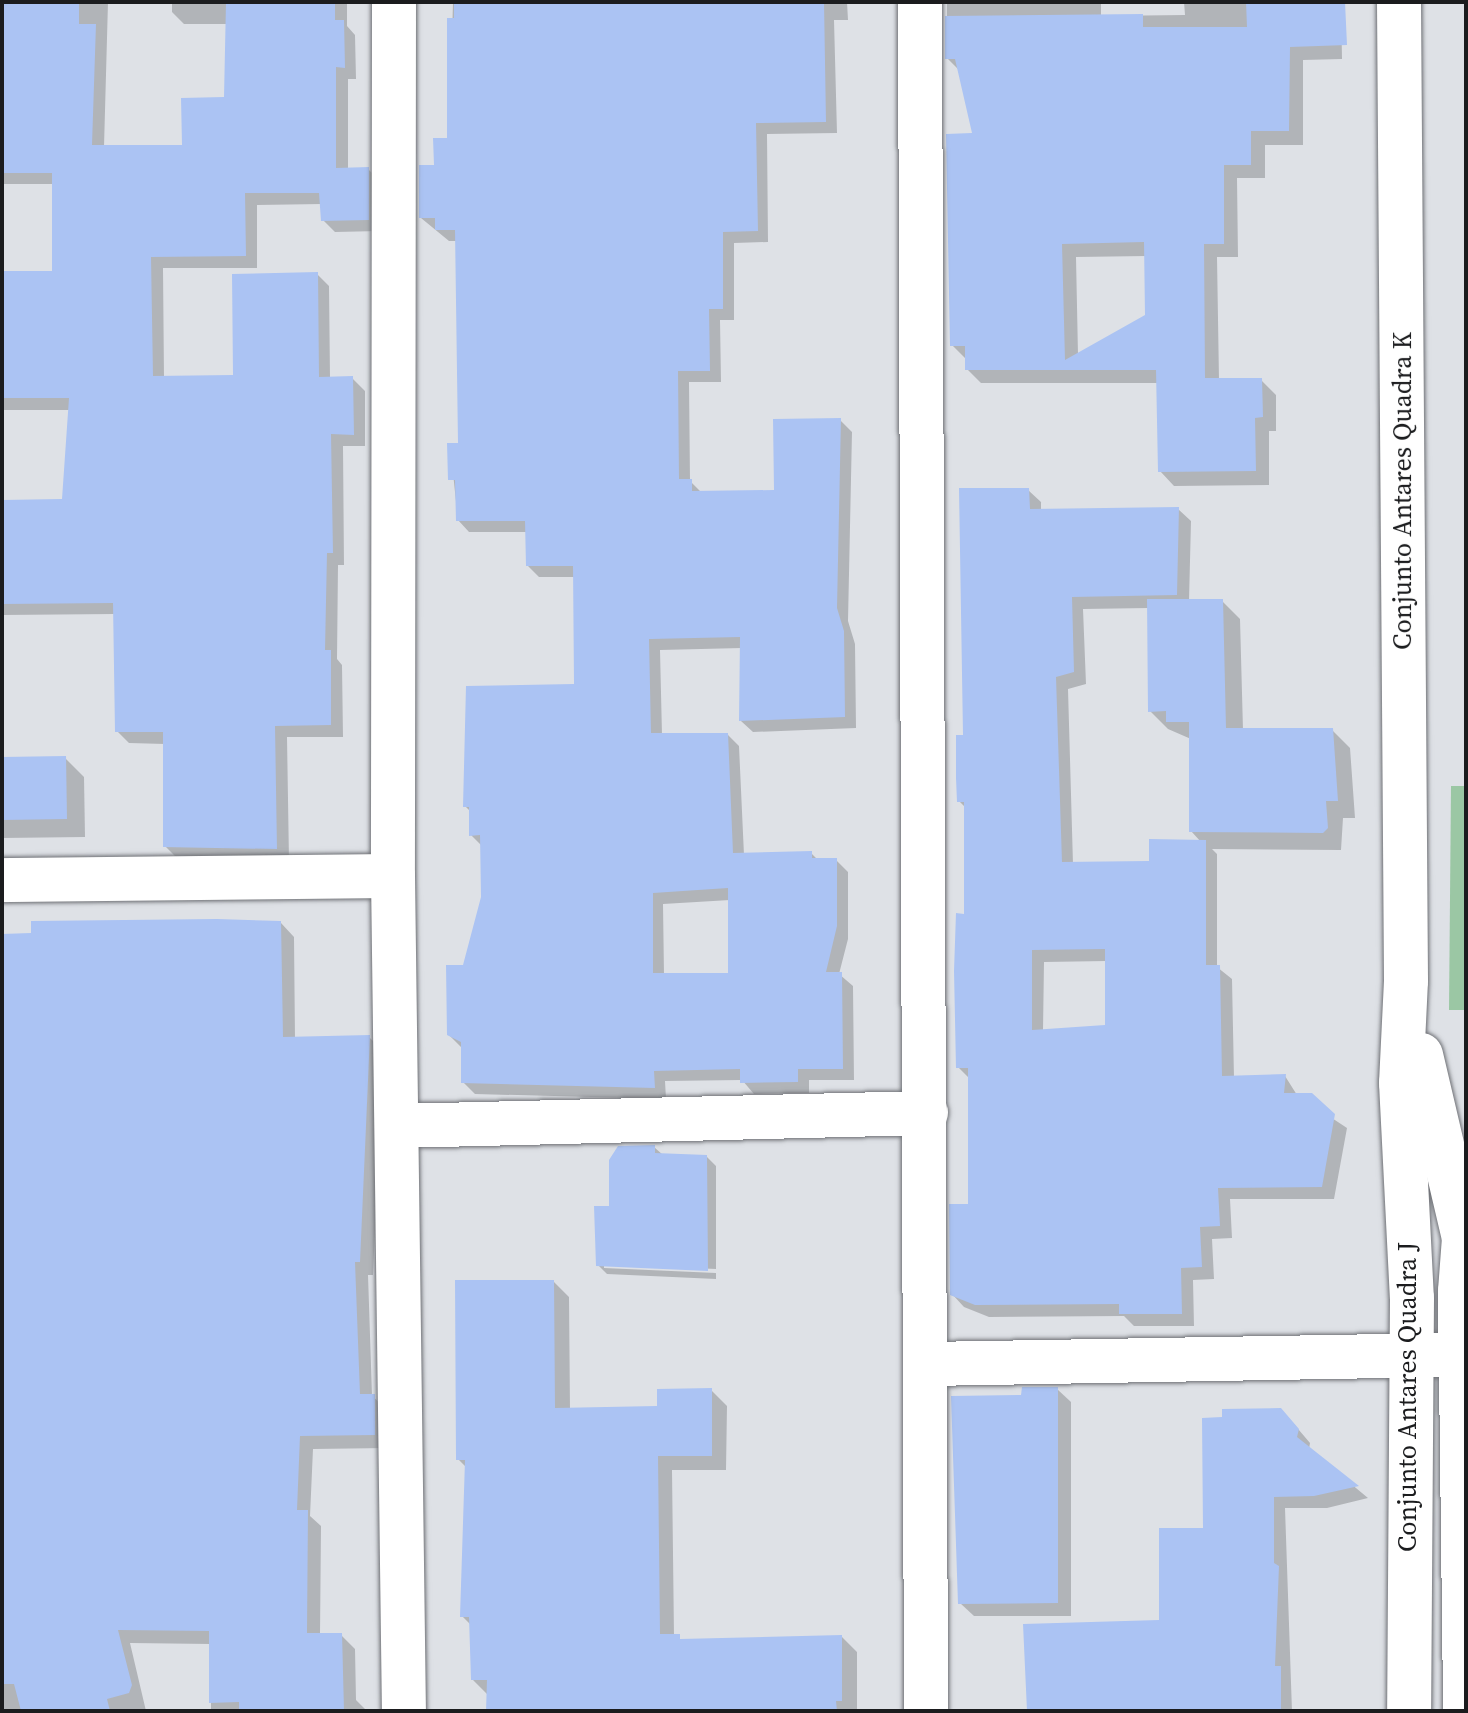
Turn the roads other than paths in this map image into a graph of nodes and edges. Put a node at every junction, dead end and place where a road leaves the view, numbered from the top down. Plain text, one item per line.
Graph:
1 (394, 2) edge
2 (920, 2) edge
3 (1399, 2) edge
4 (393, 876) junction
5 (2, 880) edge
6 (1414, 1087) junction
7 (1466, 1110) edge
8 (926, 1113) junction
9 (398, 1126) junction
10 (1465, 1238) edge
11 (1410, 1261) junction
12 (1412, 1355) junction
13 (1463, 1355) junction
14 (928, 1364) junction
15 (404, 1711) edge
16 (926, 1711) edge
17 (1409, 1711) edge
18 (1465, 1711) edge

1 - 4 street
2 - 8 street
3 - 6 street, Conjunto Antares Quadra K
4 - 5 street
4 - 9 street
6 - 7 street
6 - 10 street, Conjunto Antares Quadra J
6 - 11 street, Conjunto Antares Quadra J
8 - 9 street
8 - 14 street
9 - 15 street
10 - 11 street
10 - 13 street, Conjunto Antares Quadra J
11 - 12 street, Conjunto Antares Quadra J
12 - 13 street
12 - 14 street
12 - 17 street, Conjunto Antares Quadra J
13 - 18 street, Conjunto Antares Quadra J
14 - 16 street

